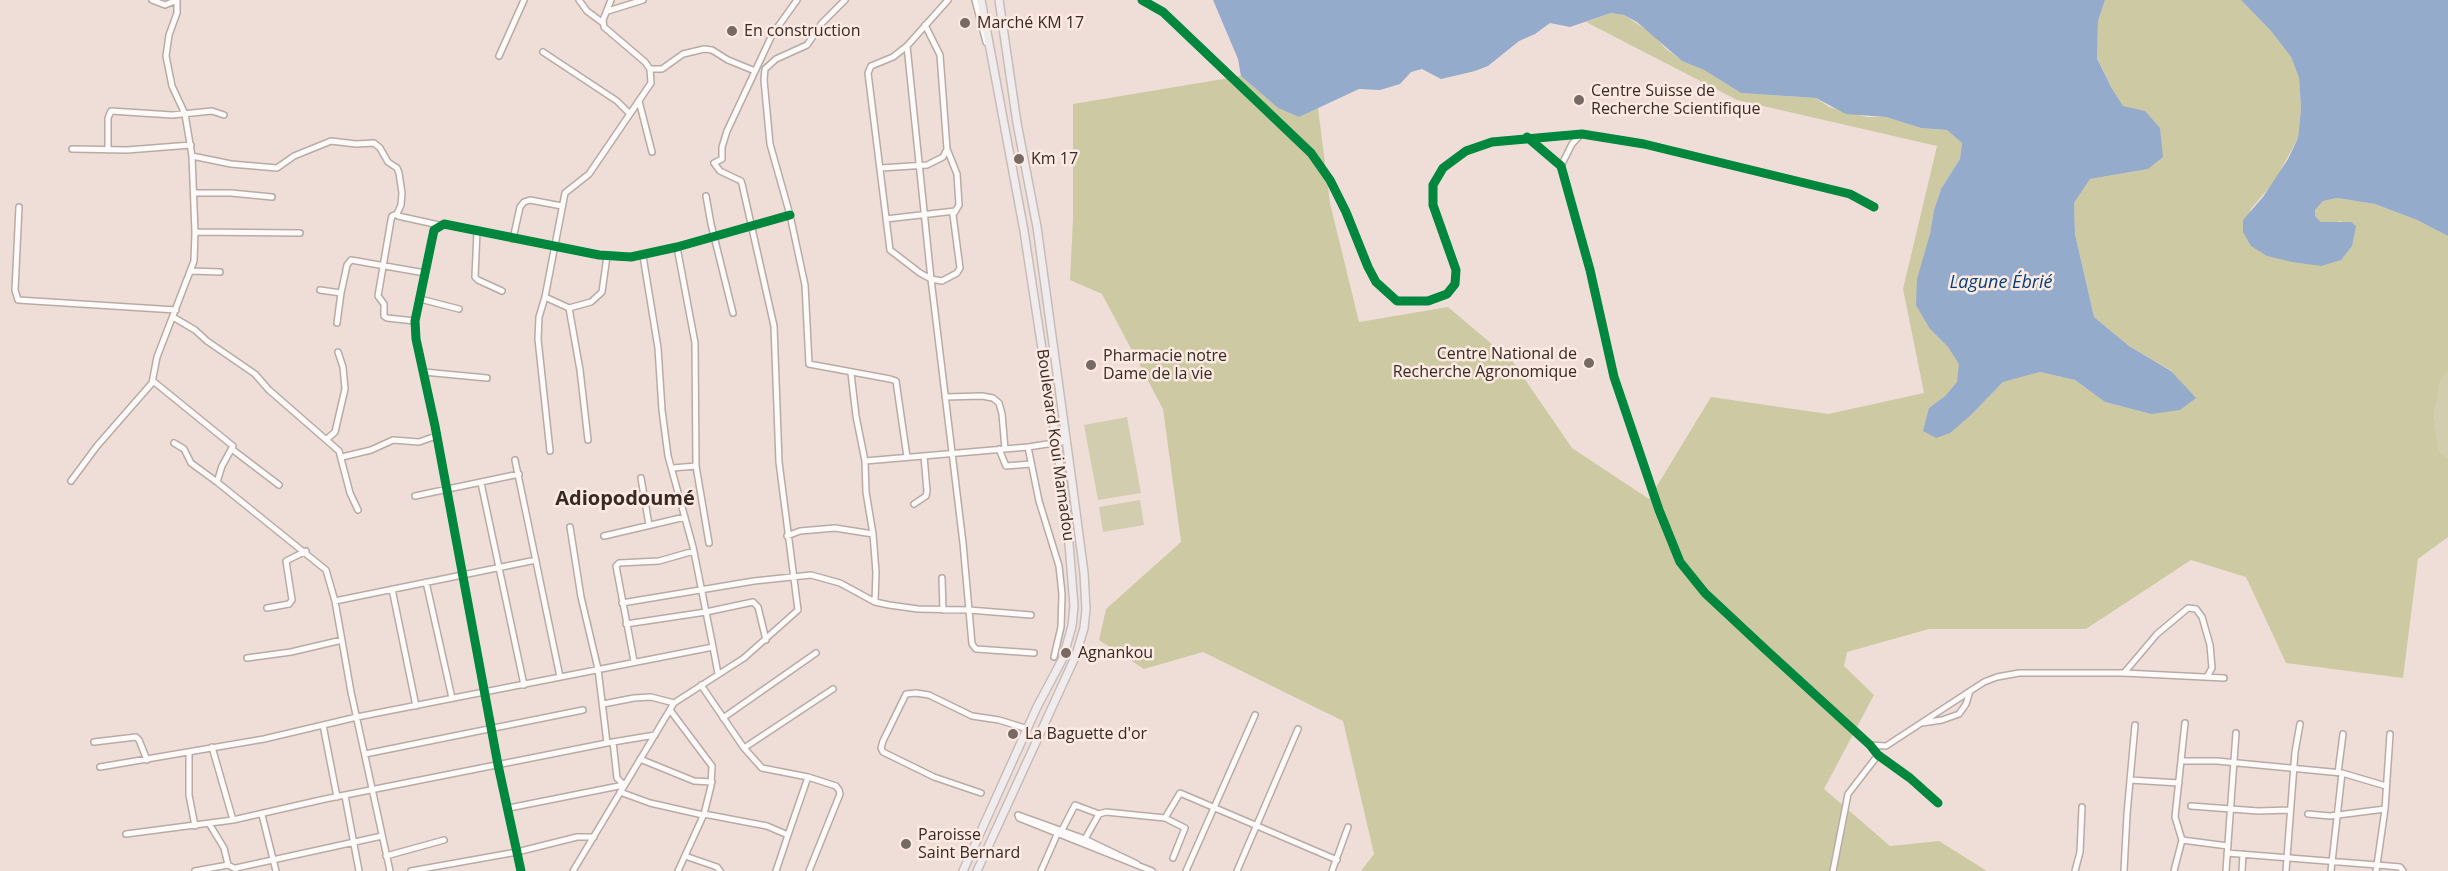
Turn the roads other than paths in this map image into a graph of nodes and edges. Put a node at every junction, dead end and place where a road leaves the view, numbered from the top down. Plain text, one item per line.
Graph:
1 (152, 0) edge
2 (177, 0) edge
3 (524, 0) edge
4 (579, 0) edge
5 (610, 0) edge
6 (643, 0) edge
7 (797, 0) edge
8 (845, 0) edge
9 (948, 0) edge
10 (975, 0) edge
11 (981, 0) edge
12 (999, 0) edge
13 (1142, 0) edge
14 (608, 11) junction
15 (603, 23) junction
16 (925, 25) junction
17 (907, 46) junction
18 (543, 52) dead end
19 (499, 56) dead end
20 (650, 69) junction
21 (755, 71) junction
22 (997, 77) junction
23 (639, 101) junction
24 (185, 114) junction
25 (630, 114) junction
26 (224, 115) dead end
27 (1582, 134) junction
28 (1527, 137) junction
29 (191, 145) junction
30 (72, 149) dead end
31 (947, 149) junction
32 (108, 150) junction
33 (652, 152) dead end
34 (192, 156) junction
35 (920, 164) junction
36 (1561, 165) junction
37 (881, 168) junction
38 (195, 193) junction
39 (706, 196) dead end
40 (272, 197) dead end
41 (562, 206) junction
42 (19, 207) dead end
43 (1874, 207) dead end
44 (955, 211) junction
45 (397, 214) junction
46 (790, 215) junction
47 (925, 215) junction
48 (886, 219) junction
49 (439, 225) junction
50 (750, 227) junction
51 (477, 231) junction
52 (195, 232) junction
53 (300, 233) dead end
54 (715, 236) junction
55 (513, 239) junction
56 (556, 247) junction
57 (677, 247) junction
58 (607, 256) junction
59 (643, 256) junction
60 (383, 264) junction
61 (191, 271) junction
62 (220, 272) dead end
63 (425, 273) junction
64 (931, 279) junction
65 (320, 290) dead end
66 (502, 291) dead end
67 (341, 293) junction
68 (544, 297) junction
69 (420, 299) junction
70 (569, 308) junction
71 (459, 309) dead end
72 (176, 310) junction
73 (733, 313) dead end
74 (173, 317) junction
75 (415, 321) junction
76 (337, 323) dead end
77 (338, 352) dead end
78 (424, 372) junction
79 (851, 373) junction
80 (487, 378) dead end
81 (153, 381) junction
82 (945, 397) junction
83 (436, 436) junction
84 (327, 439) junction
85 (588, 440) dead end
86 (1067, 441) junction
87 (174, 443) dead end
88 (1055, 443) junction
89 (1028, 447) junction
90 (1002, 449) junction
91 (233, 450) junction
92 (550, 451) dead end
93 (952, 454) junction
94 (924, 456) junction
95 (342, 457) junction
96 (907, 458) junction
97 (515, 460) dead end
98 (865, 461) junction
99 (1030, 464) junction
100 (696, 466) junction
101 (673, 468) junction
102 (519, 474) junction
103 (641, 478) dead end
104 (70, 481) dead end
105 (217, 482) junction
106 (481, 483) junction
107 (279, 484) dead end
108 (448, 490) junction
109 (415, 496) dead end
110 (914, 504) dead end
111 (358, 510) dead end
112 (685, 517) junction
113 (649, 525) junction
114 (570, 527) dead end
115 (873, 534) junction
116 (604, 536) dead end
117 (787, 536) junction
118 (709, 543) dead end
119 (306, 551) junction
120 (694, 551) junction
121 (536, 560) junction
122 (500, 568) junction
123 (463, 575) junction
124 (795, 576) junction
125 (942, 579) dead end
126 (426, 582) junction
127 (702, 589) junction
128 (392, 590) junction
129 (335, 601) junction
130 (875, 602) junction
131 (622, 603) junction
132 (267, 608) dead end
133 (943, 610) junction
134 (969, 610) junction
135 (706, 612) junction
136 (1030, 615) dead end
137 (626, 624) junction
138 (342, 640) junction
139 (766, 640) junction
140 (713, 646) junction
141 (816, 653) dead end
142 (1034, 653) dead end
143 (1054, 657) dead end
144 (247, 658) dead end
145 (634, 661) junction
146 (598, 669) junction
147 (2124, 673) junction
148 (718, 674) junction
149 (560, 677) junction
150 (2207, 677) junction
151 (2224, 678) dead end
152 (524, 684) junction
153 (701, 685) junction
154 (833, 688) dead end
155 (1970, 691) junction
156 (486, 692) junction
157 (452, 698) junction
158 (674, 703) junction
159 (603, 704) junction
160 (416, 706) junction
161 (583, 710) dead end
162 (670, 710) junction
163 (1255, 716) dead end
164 (357, 717) junction
165 (723, 718) junction
166 (2185, 723) dead end
167 (1918, 724) junction
168 (2300, 724) dead end
169 (323, 725) junction
170 (2135, 725) dead end
171 (492, 729) junction
172 (1028, 729) junction
173 (1298, 729) dead end
174 (2236, 733) dead end
175 (2343, 734) dead end
176 (2390, 734) dead end
177 (655, 735) junction
178 (94, 742) dead end
179 (610, 742) junction
180 (1870, 745) junction
181 (1886, 746) junction
182 (212, 747) junction
183 (744, 748) junction
184 (189, 752) junction
185 (365, 754) junction
186 (1878, 755) junction
187 (640, 759) junction
188 (147, 760) junction
189 (1887, 760) junction
190 (2181, 761) junction
191 (2233, 762) junction
192 (498, 765) junction
193 (100, 767) dead end
194 (2295, 769) junction
195 (2340, 773) junction
196 (808, 777) junction
197 (2130, 780) junction
198 (712, 782) junction
199 (2179, 783) junction
200 (624, 785) junction
201 (2386, 786) junction
202 (372, 790) junction
203 (620, 792) junction
204 (981, 793) dead end
205 (345, 796) junction
206 (337, 797) junction
207 (1938, 803) dead end
208 (1213, 806) junction
209 (2191, 806) dead end
210 (2082, 807) dead end
211 (509, 808) junction
212 (2231, 808) junction
213 (2385, 809) junction
214 (2290, 810) junction
215 (1099, 814) junction
216 (2308, 814) dead end
217 (2337, 814) junction
218 (262, 815) junction
219 (703, 815) junction
220 (1165, 818) junction
221 (234, 820) junction
222 (1257, 824) junction
223 (210, 825) junction
224 (195, 826) junction
225 (1348, 827) dead end
226 (1060, 830) junction
227 (126, 834) dead end
228 (788, 835) junction
229 (382, 836) junction
230 (594, 837) junction
231 (1086, 839) junction
232 (444, 840) dead end
233 (2182, 840) junction
234 (354, 842) junction
235 (2228, 849) junction
236 (517, 852) junction
237 (2244, 854) junction
238 (386, 856) junction
239 (685, 856) junction
240 (2287, 856) junction
241 (1173, 858) dead end
242 (273, 859) junction
243 (1337, 860) junction
244 (2332, 860) junction
245 (228, 865) junction
246 (1137, 868) edge
247 (2377, 868) edge
248 (204, 870) edge
249 (236, 870) edge
250 (422, 870) edge
251 (195, 871) edge
252 (276, 871) edge
253 (359, 871) edge
254 (390, 871) edge
255 (411, 871) edge
256 (520, 871) edge
257 (573, 871) edge
258 (678, 871) edge
259 (720, 871) edge
260 (776, 871) edge
261 (809, 871) edge
262 (963, 871) edge
263 (977, 871) edge
264 (1041, 871) edge
265 (1152, 871) edge
266 (1186, 871) edge
267 (1237, 871) edge
268 (1332, 871) edge
269 (1833, 871) edge
270 (2075, 871) edge
271 (2124, 871) edge
272 (2174, 871) edge
273 (2226, 871) edge
274 (2242, 871) edge
275 (2286, 871) edge
276 (2331, 871) edge
277 (2403, 871) edge

1 - 2 street
2 - 24 street
3 - 19 street
4 - 15 street
5 - 14 street
6 - 14 street
7 - 21 street
8 - 46 street
9 - 16 street
10 - 22 street
11 - 22 main road, Boulevard Koui Mamadou
12 - 86 main road, Boulevard Koui Mamadou
13 - 28 street
14 - 15 street
15 - 20 street
16 - 17 street
16 - 31 street
17 - 35 street
17 - 37 street
18 - 25 street
20 - 21 street
20 - 23 street
21 - 50 street
22 - 88 main road, Boulevard Koui Mamadou
23 - 25 street
23 - 33 street
24 - 26 street
24 - 29 street
24 - 32 street
25 - 41 street
27 - 28 street
27 - 36 street
27 - 43 street
28 - 36 street
29 - 32 street
29 - 34 street
30 - 32 street
31 - 35 street
31 - 44 street
34 - 38 street
34 - 45 street
35 - 37 street
35 - 47 street
36 - 180 street
37 - 48 street
38 - 40 street
38 - 52 street
39 - 54 street
41 - 55 street
41 - 56 street
42 - 72 street
44 - 47 street
44 - 64 street
45 - 49 street
45 - 60 street
46 - 50 street
46 - 79 street
47 - 48 street
47 - 64 street
48 - 64 street
49 - 51 street
49 - 63 street
50 - 54 street
50 - 117 street
51 - 55 street
51 - 66 street
52 - 53 street
52 - 61 street
54 - 57 street
54 - 73 street
55 - 56 street
56 - 58 street
56 - 68 street
57 - 59 street
57 - 100 street
58 - 59 street
58 - 70 street
59 - 101 street
60 - 63 street
60 - 67 street
60 - 75 street
61 - 62 street
61 - 72 street
63 - 69 street
64 - 82 street
65 - 67 street
67 - 76 street
68 - 70 street
68 - 92 street
69 - 71 street
69 - 75 street
70 - 85 street
72 - 74 street
74 - 81 street
74 - 84 street
75 - 78 street
77 - 84 street
78 - 80 street
78 - 83 street
79 - 96 street
79 - 98 street
81 - 91 street
81 - 104 street
82 - 90 street
82 - 93 street
83 - 95 street
83 - 108 street
84 - 95 street
86 - 88 street
86 - 263 main road, Boulevard Koui Mamadou
87 - 105 street
88 - 89 street
88 - 172 main road, Boulevard Koui Mamadou
89 - 90 street
89 - 99 street
90 - 93 street
90 - 99 street
91 - 105 street
91 - 107 street
93 - 94 street
93 - 134 street
94 - 96 street
94 - 110 street
95 - 111 street
96 - 98 street
97 - 102 street
98 - 115 street
99 - 143 street
100 - 101 street
100 - 118 street
101 - 112 street
102 - 106 street
102 - 121 street
103 - 113 street
105 - 119 street
106 - 108 street
106 - 122 street
108 - 109 street
108 - 123 street
112 - 113 street
112 - 120 street
113 - 116 street
114 - 146 street
115 - 117 street
115 - 130 street
117 - 124 street
119 - 129 street
119 - 132 street
120 - 127 street
120 - 131 street
121 - 122 street
121 - 149 street
122 - 123 street
122 - 152 street
123 - 126 street
123 - 156 street
124 - 127 street
124 - 130 street
124 - 139 street
125 - 133 street
126 - 128 street
126 - 157 street
127 - 131 street
127 - 135 street
128 - 129 street
128 - 160 street
129 - 138 street
130 - 133 street
131 - 137 street
133 - 134 street
134 - 136 street
134 - 142 street
135 - 137 street
135 - 139 street
135 - 140 street
137 - 145 street
138 - 144 street
138 - 164 street
139 - 148 street
140 - 145 street
140 - 148 street
141 - 165 street
145 - 146 street
146 - 149 street
146 - 159 street
147 - 150 street
147 - 150 street
147 - 155 street
148 - 153 street
149 - 152 street
150 - 151 street
152 - 156 street
153 - 158 street
153 - 165 street
154 - 183 street
155 - 167 street
155 - 167 street
156 - 157 street
156 - 171 street
157 - 160 street
158 - 159 street
158 - 162 street
159 - 179 street
160 - 164 street
161 - 171 street
162 - 177 street
162 - 198 street
163 - 208 street
164 - 169 street
164 - 185 street
165 - 183 street
166 - 190 street
167 - 181 street
168 - 194 street
169 - 182 street
169 - 206 street
170 - 197 street
171 - 185 street
171 - 192 street
172 - 204 street
172 - 262 main road, Boulevard Koui Mamadou
173 - 222 street
174 - 191 street
175 - 195 street
176 - 201 street
177 - 179 street
177 - 187 street
178 - 188 street
179 - 192 street
179 - 200 street
180 - 181 street
180 - 186 street
181 - 189 street
182 - 184 street
182 - 221 street
183 - 196 street
184 - 188 street
184 - 224 street
185 - 202 street
186 - 189 street
186 - 269 street
187 - 198 street
187 - 200 street
188 - 193 street
189 - 207 street
190 - 191 street
190 - 199 street
191 - 194 street
191 - 212 street
192 - 202 street
192 - 211 street
194 - 195 street
194 - 214 street
195 - 201 street
195 - 217 street
196 - 228 street
196 - 261 street
197 - 199 street
197 - 271 street
198 - 219 street
199 - 233 street
200 - 203 street
200 - 211 street
201 - 213 street
202 - 205 street
202 - 229 street
203 - 219 street
203 - 230 street
205 - 206 street
205 - 234 street
206 - 218 street
208 - 220 street
208 - 222 street
208 - 266 street
209 - 212 street
210 - 270 street
211 - 236 street
212 - 214 street
212 - 235 street
213 - 217 street
213 - 247 street
214 - 240 street
215 - 220 street
215 - 226 street
215 - 231 street
216 - 217 street
217 - 244 street
218 - 221 street
218 - 242 street
219 - 228 street
219 - 239 street
220 - 241 street
221 - 223 street
222 - 243 street
222 - 267 street
223 - 224 street
223 - 245 street
224 - 227 street
225 - 243 street
226 - 226 street
226 - 231 street
226 - 246 street
226 - 264 street
228 - 260 street
229 - 234 street
229 - 238 street
230 - 236 street
230 - 257 street
231 - 246 street
232 - 238 street
233 - 235 street
233 - 272 street
234 - 242 street
234 - 253 street
235 - 237 street
235 - 273 street
236 - 250 street
236 - 256 street
237 - 240 street
237 - 274 street
238 - 254 street
239 - 258 street
239 - 259 street
240 - 244 street
240 - 275 street
242 - 249 street
242 - 252 street
243 - 268 street
244 - 247 street
244 - 276 street
245 - 248 street
245 - 249 street
246 - 265 street
247 - 277 street
248 - 251 street
250 - 255 street

